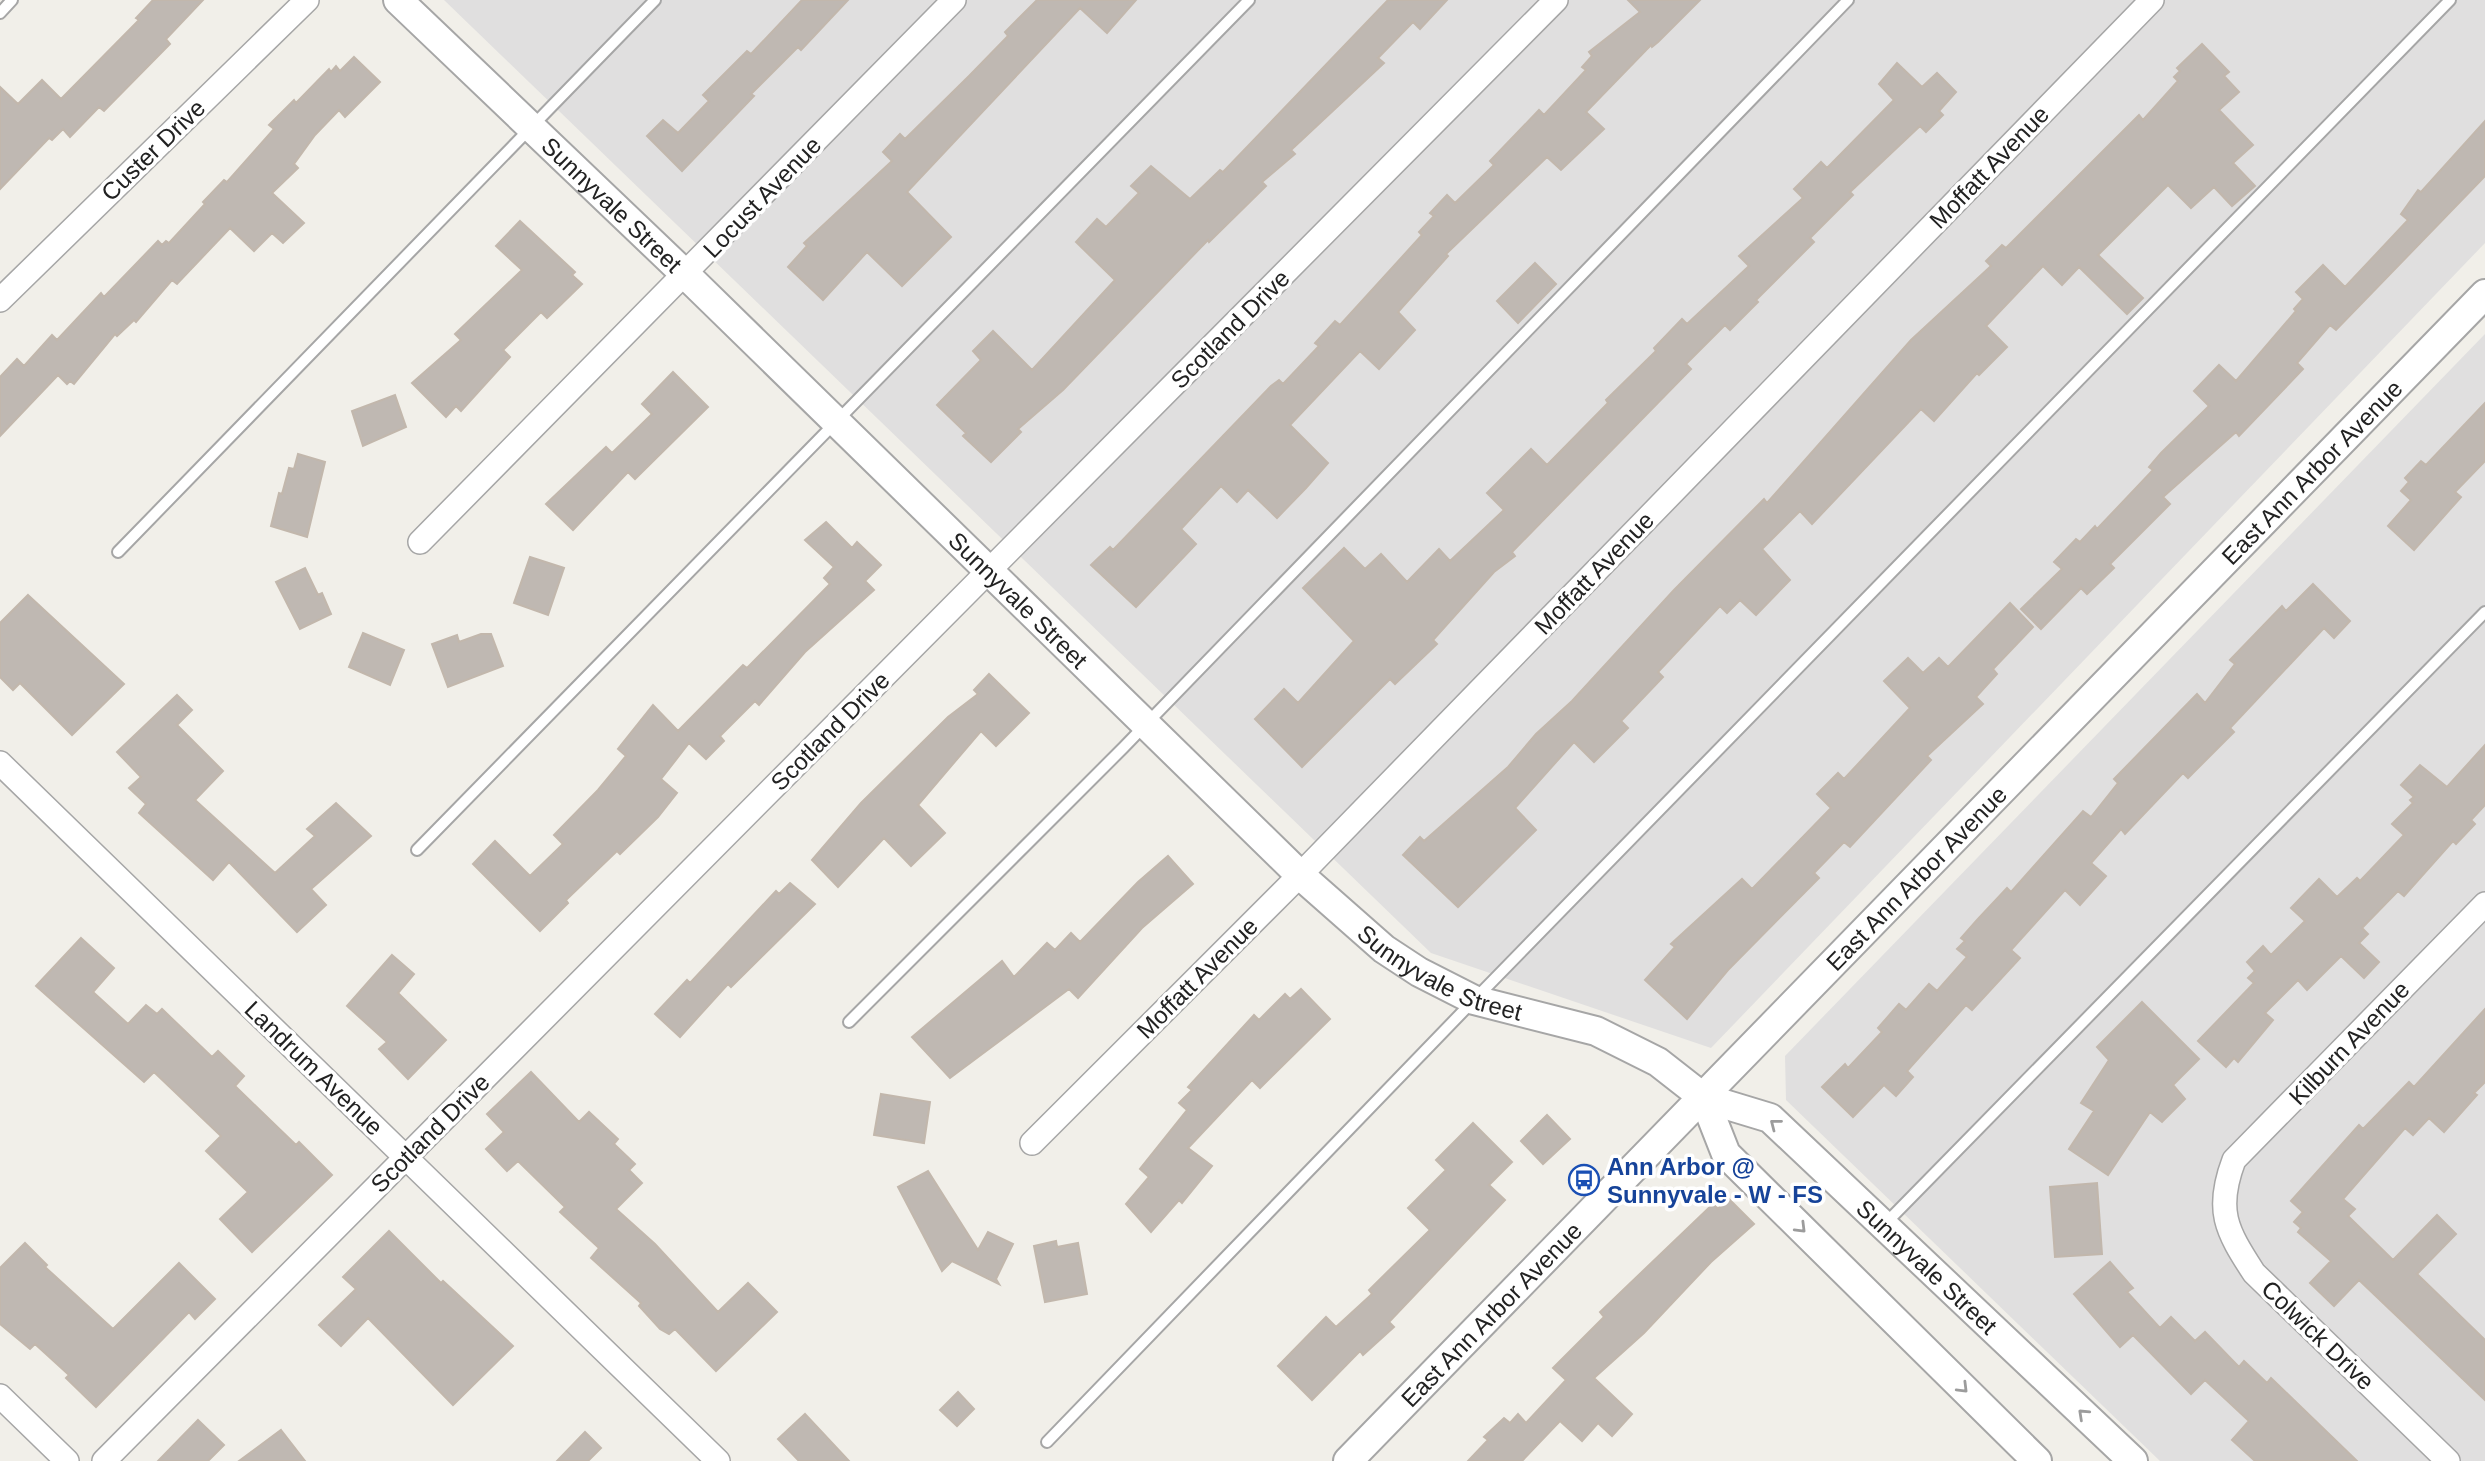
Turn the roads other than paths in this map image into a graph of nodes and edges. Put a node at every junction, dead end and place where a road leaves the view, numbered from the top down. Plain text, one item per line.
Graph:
1 (12, 0) edge
2 (307, 0) edge
3 (398, 0) edge
4 (655, 0) edge
5 (954, 0) edge
6 (1250, 0) edge
7 (1556, 0) edge
8 (1848, 0) edge
9 (2152, 0) edge
10 (2450, 0) edge
11 (0, 13) edge
12 (531, 128) junction
13 (686, 275) junction
14 (2485, 294) edge
15 (0, 300) edge
16 (837, 422) junction
17 (421, 542) dead end
18 (118, 552) dead end
19 (990, 572) junction
20 (2485, 612) edge
21 (1145, 723) junction
22 (0, 763) edge
23 (417, 850) dead end
24 (1300, 874) junction
25 (2485, 904) edge
26 (1474, 1000) junction
27 (849, 1022) dead end
28 (1704, 1098) junction
29 (1032, 1143) dead end
30 (406, 1157) junction
31 (2223, 1188) joint
32 (1883, 1226) junction
33 (0, 1396) edge
34 (1047, 1442) dead end
35 (67, 1461) edge
36 (104, 1461) edge
37 (718, 1461) edge
38 (1348, 1461) edge
39 (2037, 1461) edge
40 (2133, 1461) edge
41 (2448, 1461) edge

1 - 11 lane
2 - 15 street, Custer Drive
3 - 12 street, Sunnyvale Street
4 - 12 lane
5 - 13 street, Locust Avenue
6 - 16 lane
7 - 19 street, Scotland Drive
8 - 21 lane
9 - 24 street, Moffatt Avenue
10 - 26 lane
12 - 13 street, Sunnyvale Street
12 - 18 lane
13 - 16 street, Sunnyvale Street
13 - 17 street, Locust Avenue
14 - 28 street, East Ann Arbor Avenue
16 - 19 street, Sunnyvale Street
16 - 23 lane
19 - 21 street, Sunnyvale Street
19 - 30 street, Scotland Drive
20 - 32 lane
21 - 24 street, Sunnyvale Street
21 - 27 lane
22 - 30 street, Landrum Avenue
24 - 26 street, Sunnyvale Street
24 - 29 street, Moffatt Avenue
25 - 31 street, Kilburn Avenue
26 - 28 street, Sunnyvale Street
26 - 34 lane
32 -> 28 street, Sunnyvale Street
28 - 38 street, East Ann Arbor Avenue
28 -> 39 street
30 - 36 street, Scotland Drive
30 - 37 street, Landrum Avenue
31 - 41 street, Colwick Drive
40 -> 32 street, Sunnyvale Street
33 - 35 street

